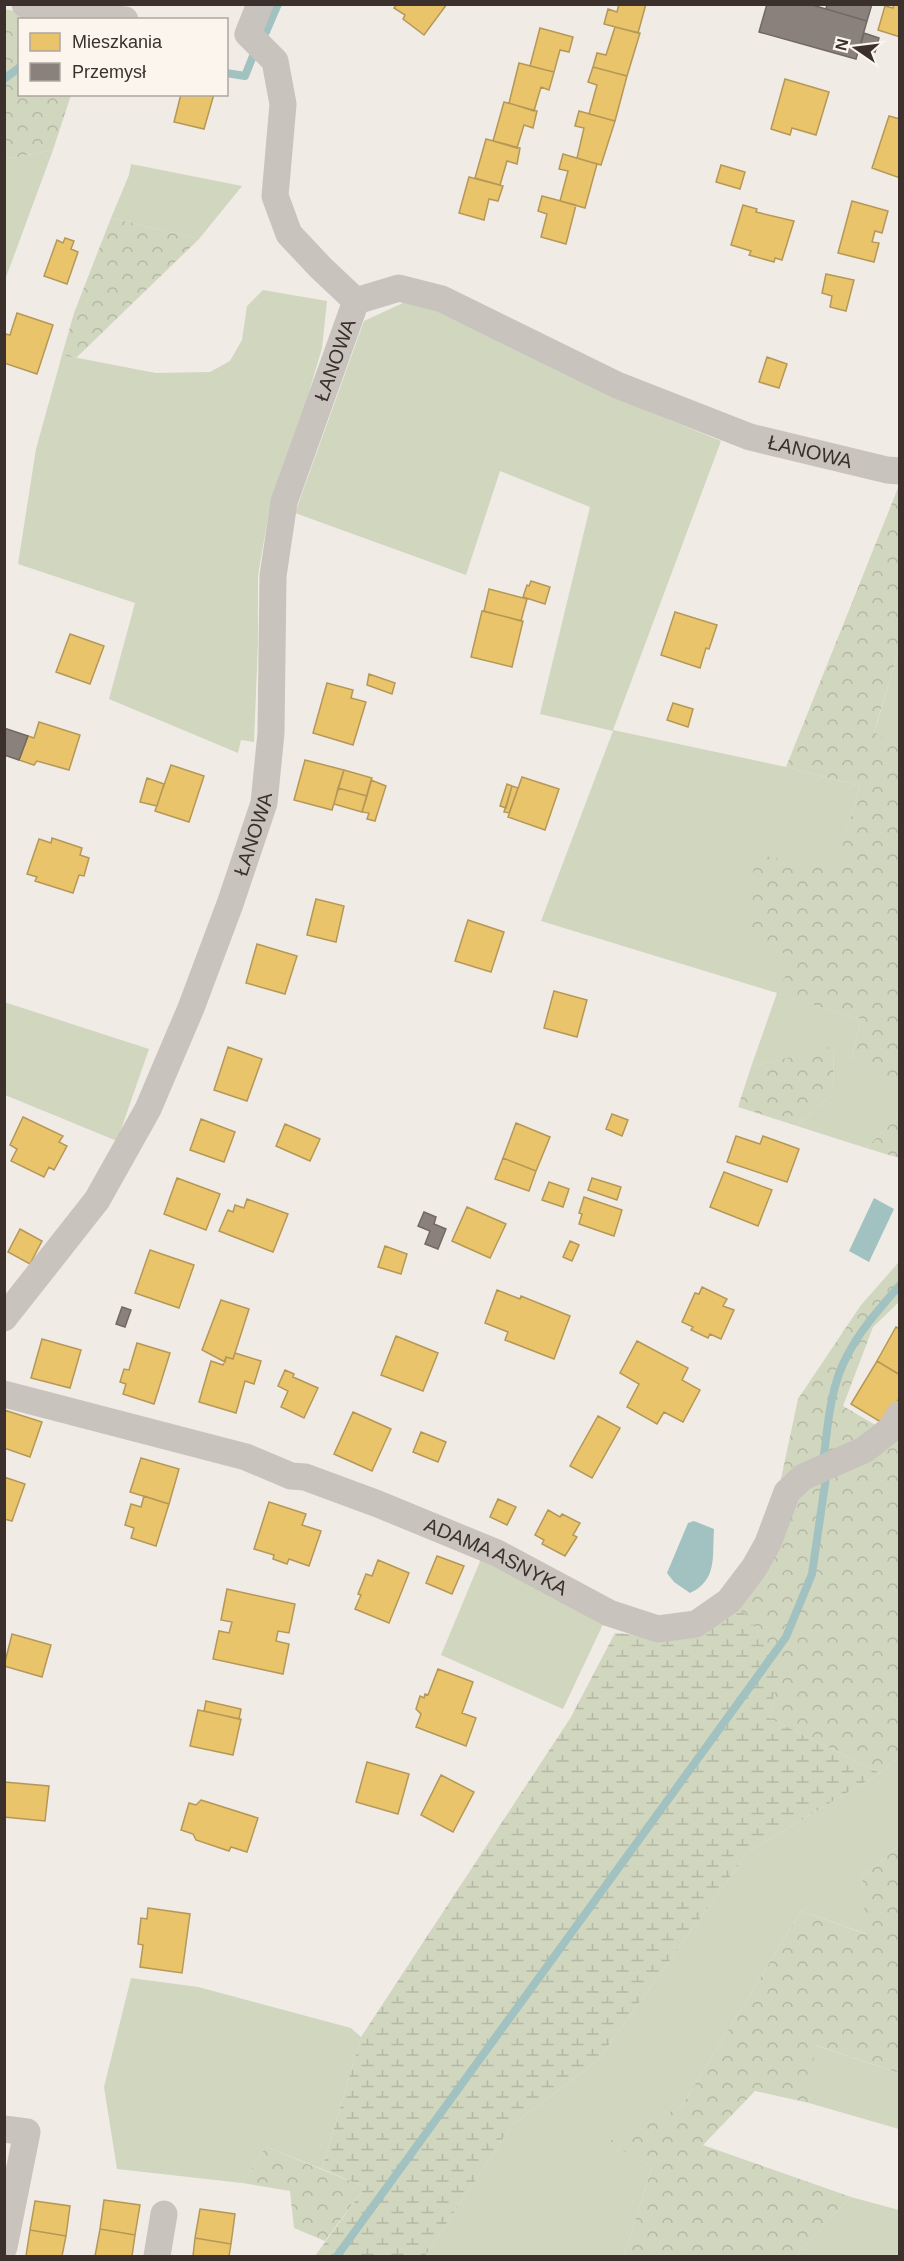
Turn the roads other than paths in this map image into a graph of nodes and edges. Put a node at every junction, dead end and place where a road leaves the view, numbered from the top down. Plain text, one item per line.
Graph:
1 (25, 4) edge
2 (260, 4) edge
3 (106, 18) edge
4 (237, 31) edge
5 (356, 301) junction
6 (900, 471) edge
7 (4, 1318) edge
8 (4, 1394) edge
9 (900, 1414) edge
10 (4, 2129) edge
11 (164, 2214) dead end
12 (4, 2247) edge
13 (157, 2256) edge

1 - 3 street
2 - 4 street, ŁANOWA
4 - 5 street, ŁANOWA
5 - 6 street, ŁANOWA
5 - 7 street, ŁANOWA
8 - 9 street, ADAMA ASNYKA
10 - 12 street
11 - 13 street

